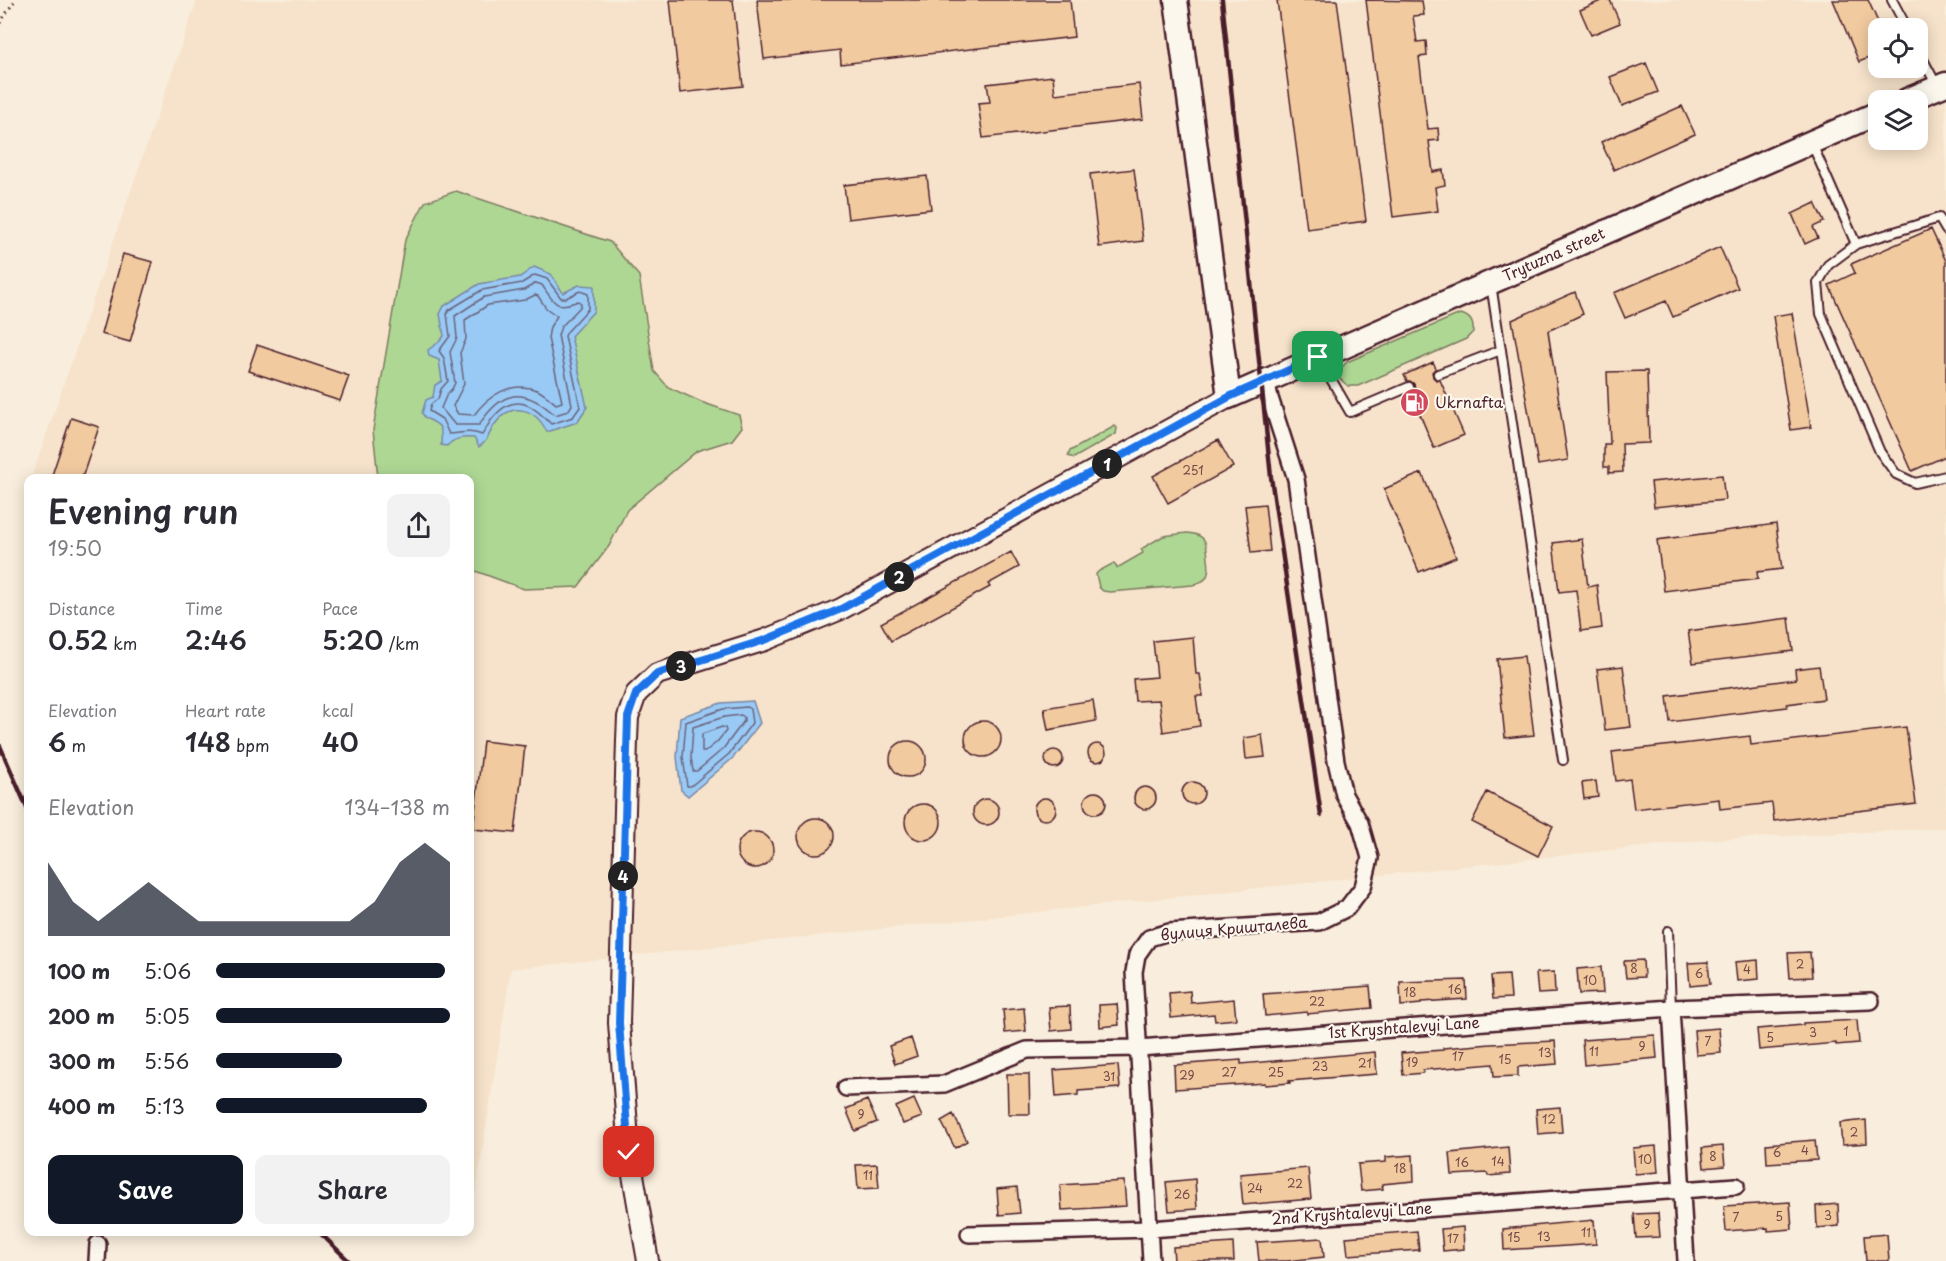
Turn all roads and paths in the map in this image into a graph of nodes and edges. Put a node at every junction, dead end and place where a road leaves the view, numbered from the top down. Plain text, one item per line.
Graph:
1 (15, 0) edge
2 (1176, 0) edge
3 (1892, 0) edge
4 (1902, 18) edge
5 (0, 23) edge
6 (1928, 65) edge
7 (1942, 86) edge
8 (1928, 92) edge
9 (1868, 117) edge
10 (1811, 142) junction
11 (1946, 230) edge
12 (1856, 244) junction
13 (1491, 283) junction
14 (1501, 350) junction
15 (1318, 357) junction
16 (1438, 374) dead end
17 (1266, 380) junction
18 (1409, 387) dead end
19 (1229, 397) junction
20 (1946, 476) edge
21 (1563, 760) dead end
22 (1668, 931) dead end
23 (1871, 1001) dead end
24 (1671, 1008) junction
25 (1139, 1048) junction
26 (846, 1088) dead end
27 (1736, 1186) dead end
28 (1682, 1189) junction
29 (1150, 1229) junction
30 (969, 1234) dead end
31 (98, 1244) dead end
32 (97, 1261) edge
33 (648, 1261) edge
34 (1151, 1261) edge
35 (1686, 1261) edge

1 - 5 path
2 - 19 main road
3 - 4 lane
6 - 7 lane
7 - 8 main road
9 - 10 main road, Trytuzna street
10 - 12 lane
10 - 13 main road, Trytuzna street
11 - 12 lane
12 - 20 lane
13 - 14 lane
13 - 15 main road, Trytuzna street
14 - 16 lane
14 - 21 lane
15 - 17 main road, Trytuzna street
15 - 18 lane
17 - 19 main road, Trytuzna street
17 - 25 street, вулиця Кришталева
19 - 33 street
22 - 24 lane
23 - 24 street, 1st Kryshtalevyi Lane
24 - 25 street, 1st Kryshtalevyi Lane
24 - 28 street
25 - 26 street, 1st Kryshtalevyi Lane
25 - 29 street, вулиця Кришталева
27 - 28 street, 2nd Kryshtalevyi Lane
28 - 29 street, 2nd Kryshtalevyi Lane
28 - 35 street
29 - 30 street, 2nd Kryshtalevyi Lane
29 - 34 street, вулиця Кришталева
31 - 32 street

